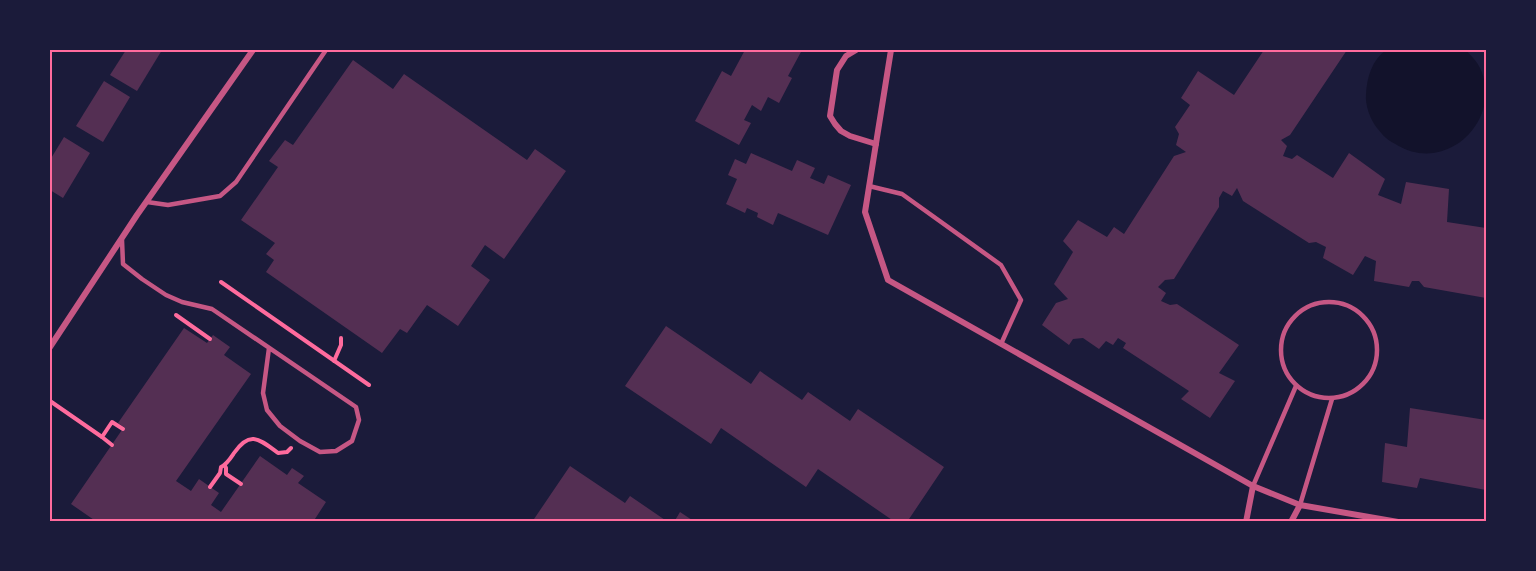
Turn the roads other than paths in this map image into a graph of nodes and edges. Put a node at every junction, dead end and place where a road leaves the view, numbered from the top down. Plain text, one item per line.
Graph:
1 (253, 50) edge
2 (326, 50) edge
3 (856, 50) edge
4 (891, 50) edge
5 (876, 144) junction
6 (869, 186) junction
7 (147, 202) junction
8 (122, 240) junction
9 (1001, 344) junction
10 (50, 347) edge
11 (269, 348) junction
12 (1296, 386) junction
13 (1332, 399) junction
14 (1253, 486) junction
15 (1300, 505) junction
16 (1246, 522) edge
17 (1291, 522) edge
18 (1398, 522) edge

1 - 7 street
2 - 7 lane
3 - 5 street
4 - 5 street
5 - 6 street
6 - 9 street
6 - 9 lane
7 - 8 street
8 - 10 street
8 - 11 lane
9 - 14 street
11 - 11 lane
12 - 13 lane
12 - 13 lane
12 - 14 lane
13 - 15 lane
14 - 15 street
14 - 16 street
15 - 17 street
15 - 18 street

